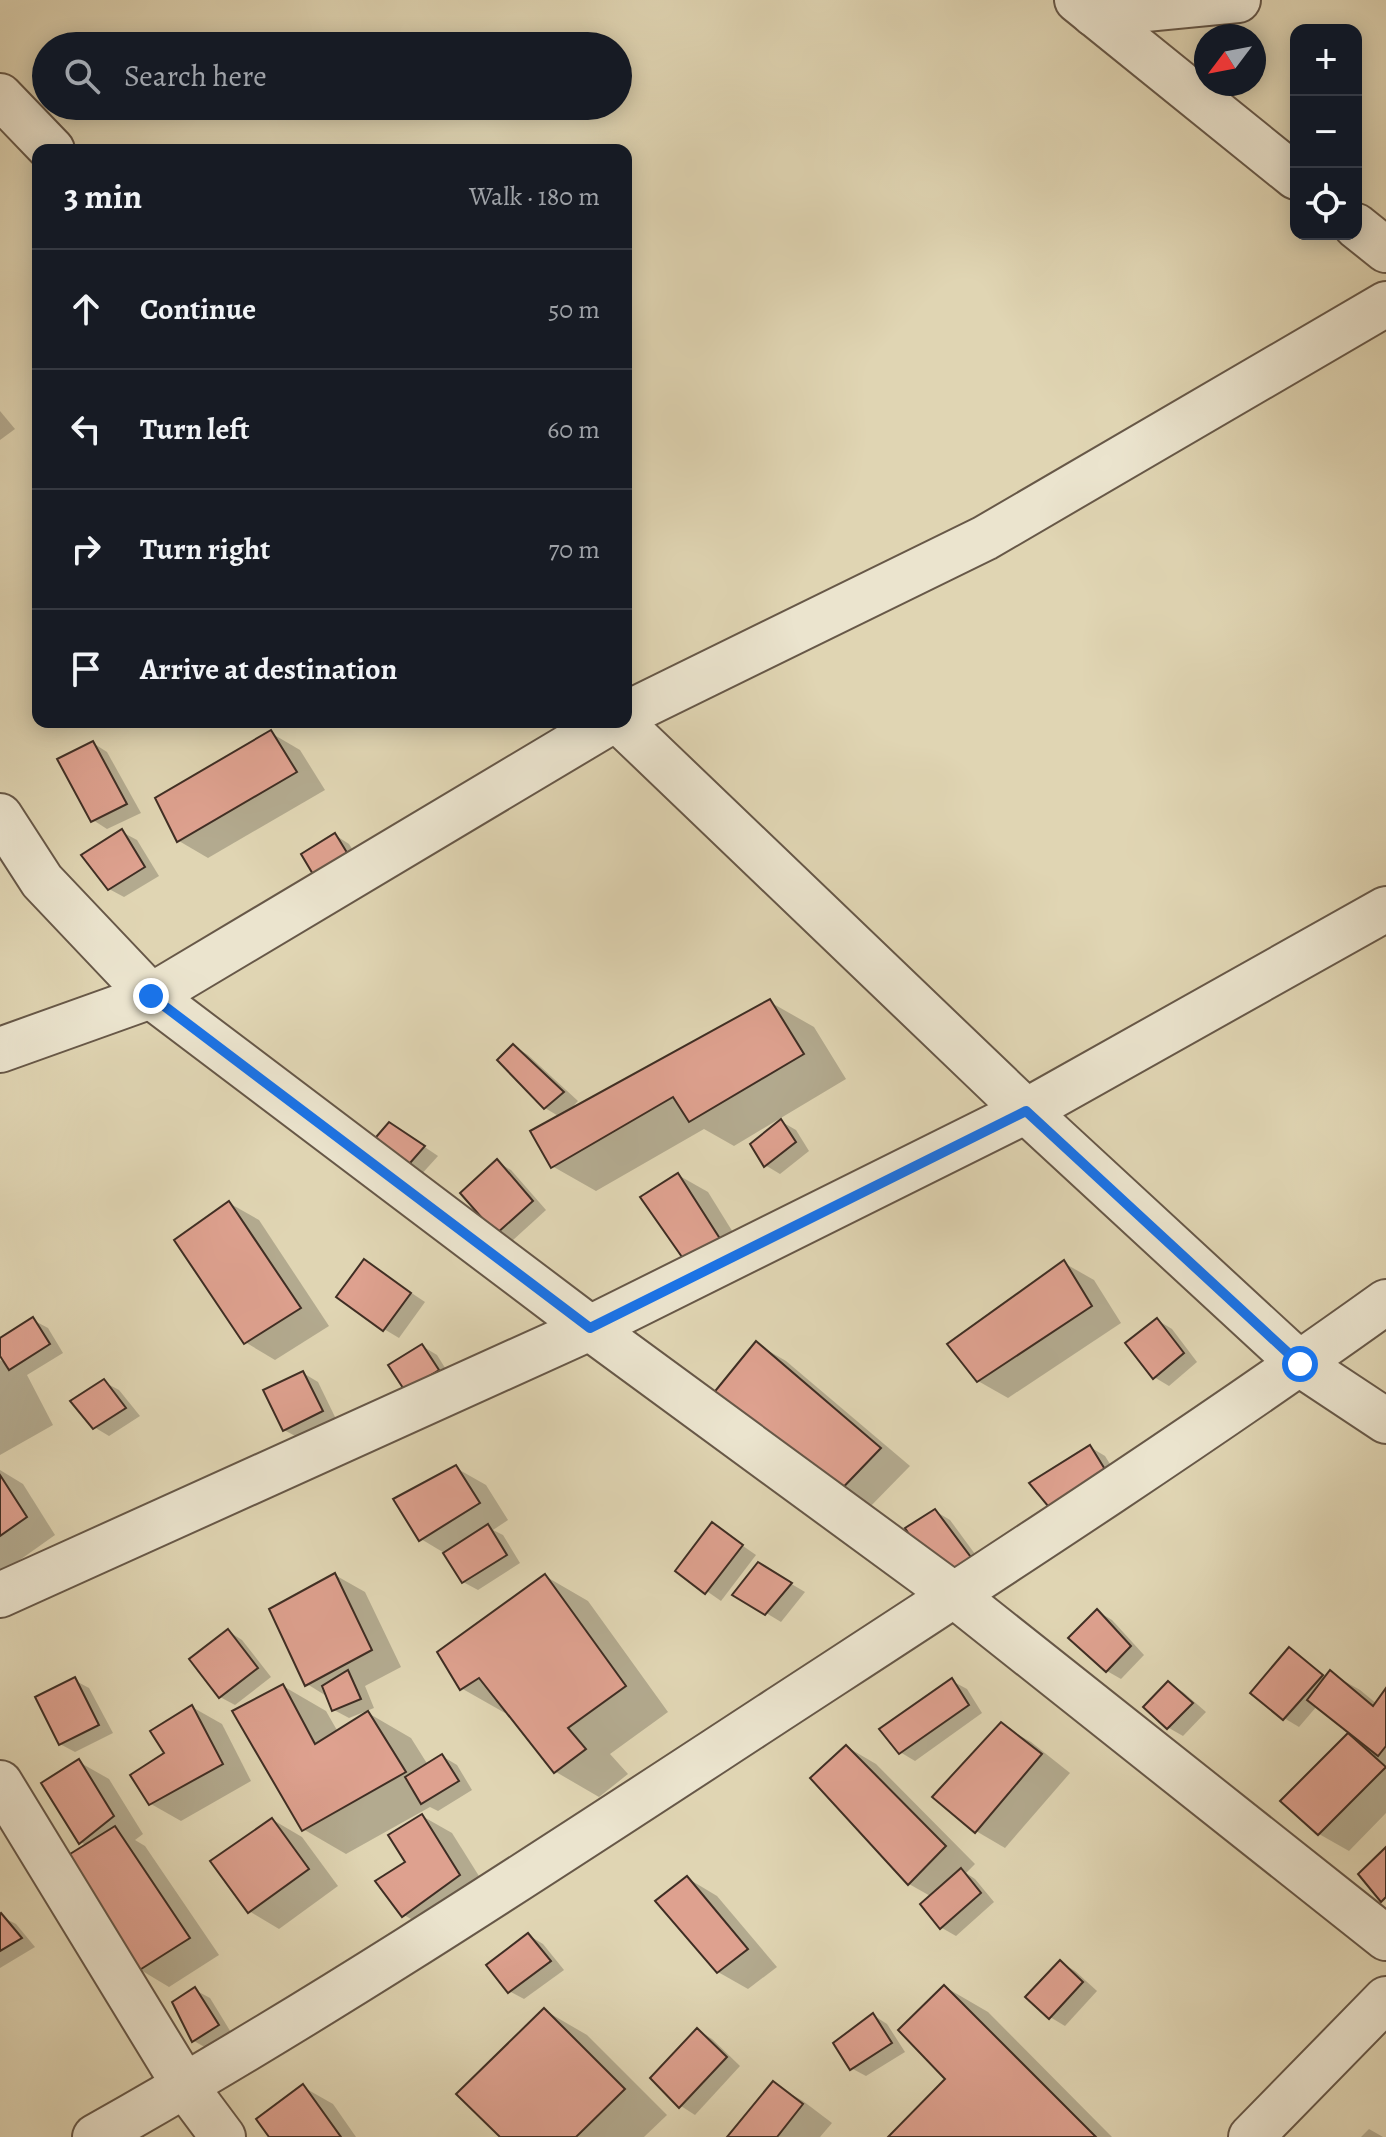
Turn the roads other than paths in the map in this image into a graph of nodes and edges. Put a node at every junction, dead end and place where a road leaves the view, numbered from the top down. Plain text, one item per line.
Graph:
1 (1238, 0) edge
2 (1085, 7) edge
3 (0, 96) edge
4 (46, 144) edge
5 (1290, 172) edge
6 (1362, 231) edge
7 (1386, 250) edge
8 (1386, 304) edge
9 (632, 711) edge
10 (600, 728) edge
11 (626, 728) edge
12 (0, 816) edge
13 (1386, 909) edge
14 (151, 996) junction
15 (0, 1050) edge
16 (1026, 1111) junction
17 (1386, 1302) edge
18 (590, 1328) junction
19 (1300, 1364) junction
20 (1386, 1421) edge
21 (0, 1595) edge
22 (954, 1595) junction
23 (0, 1783) edge
24 (1386, 1938) edge
25 (1386, 1999) edge
26 (185, 2086) junction
27 (95, 2137) edge
28 (223, 2137) edge
29 (1251, 2137) edge

1 - 2 street
2 - 5 street
3 - 4 street
6 - 7 street
8 - 9 street
10 - 14 street
11 - 16 street
12 - 14 street
13 - 16 street
14 - 15 street
14 - 18 street
16 - 18 street
16 - 19 street
17 - 19 street
18 - 21 street
18 - 22 street
19 - 20 street
19 - 22 street
22 - 24 street
22 - 26 street
23 - 26 street
25 - 29 street
26 - 27 street
26 - 28 street

